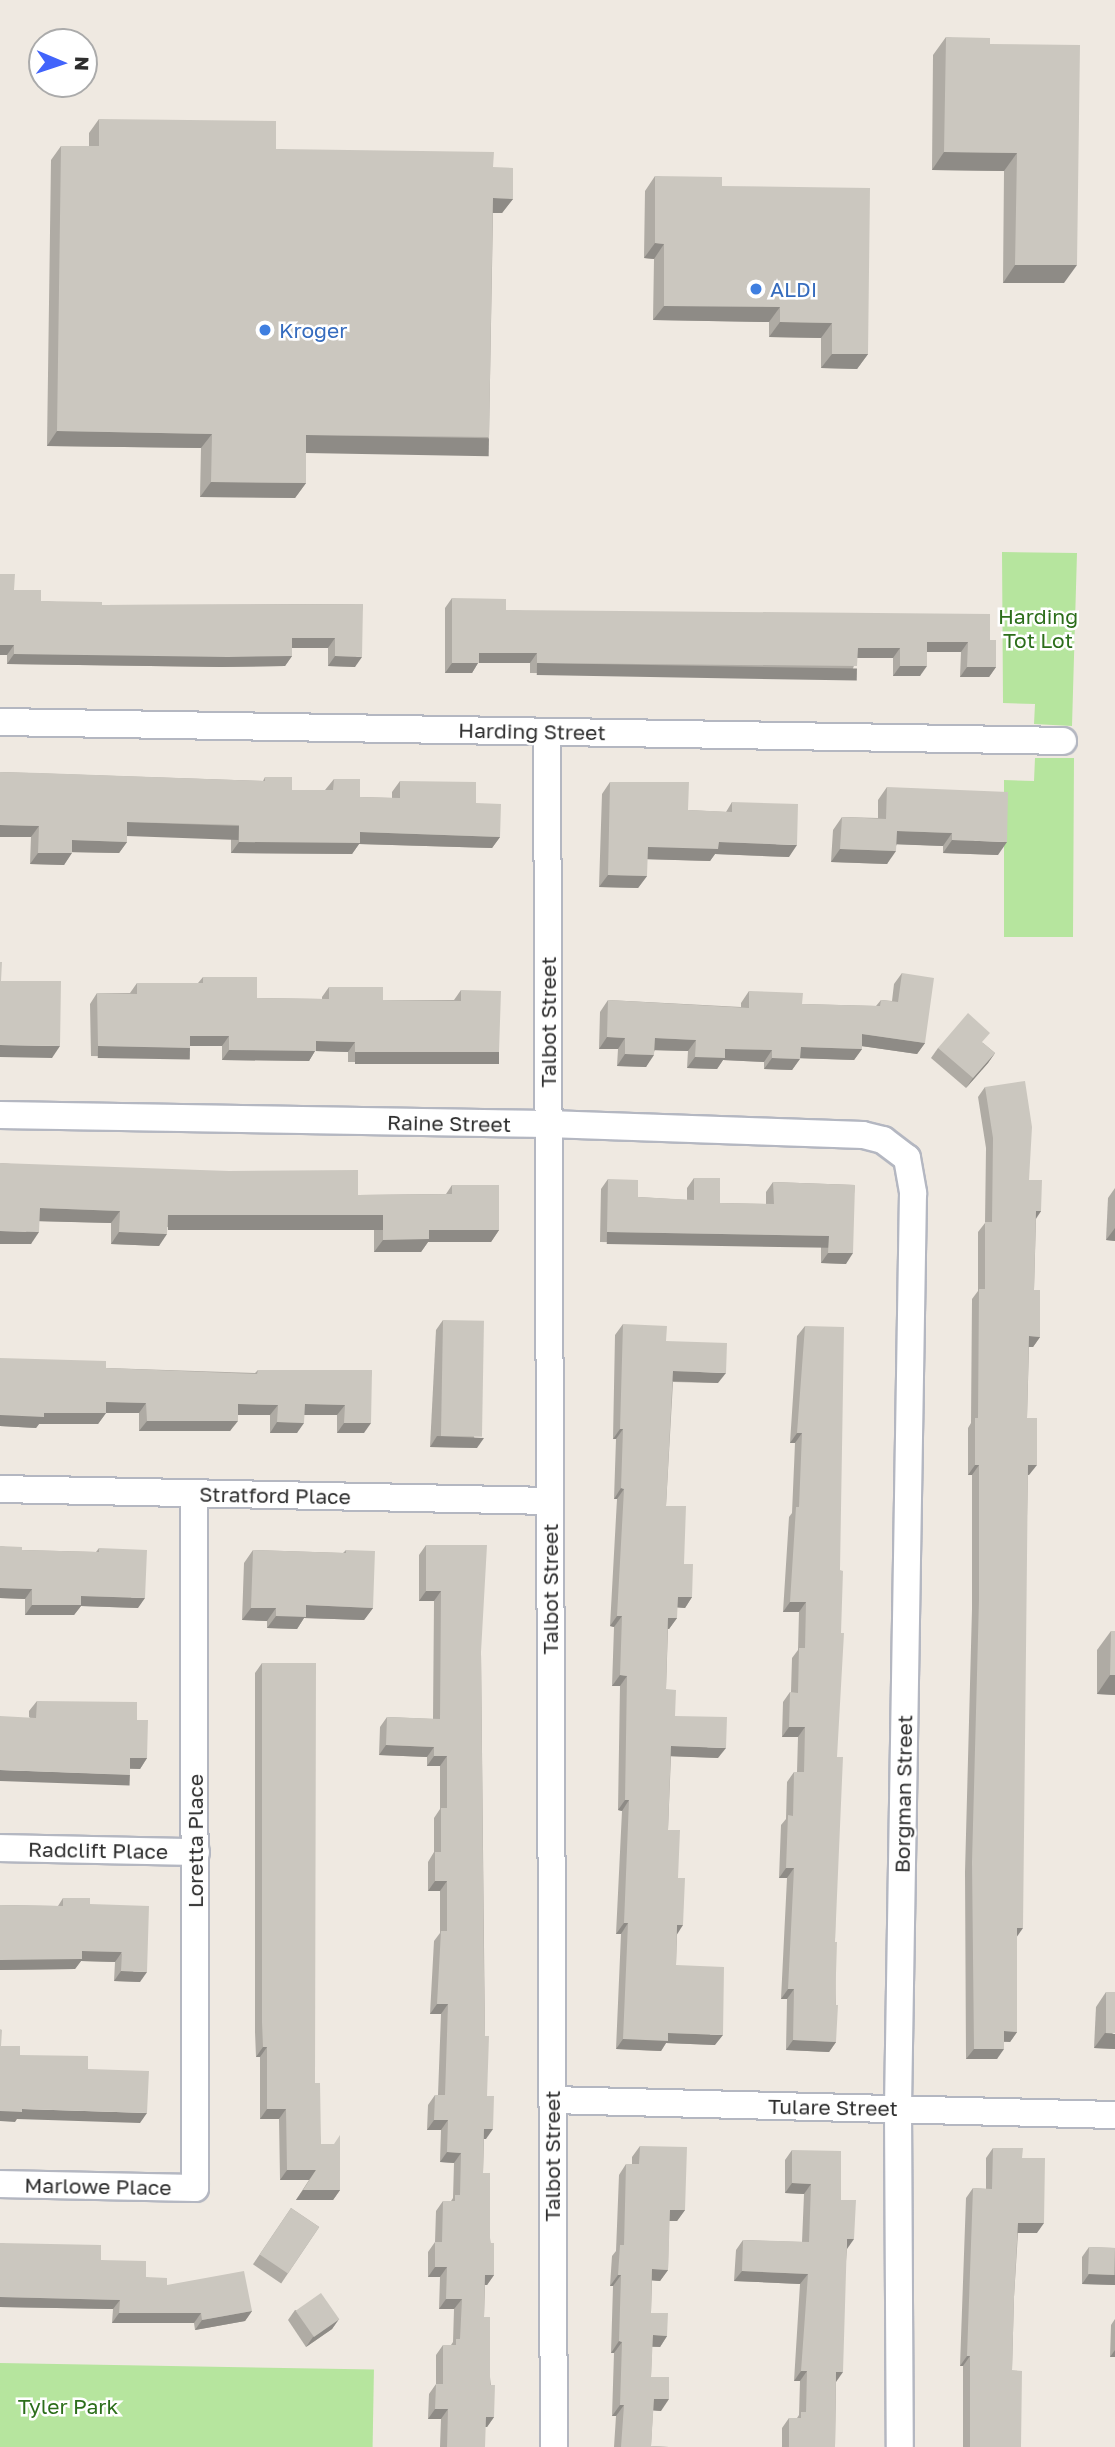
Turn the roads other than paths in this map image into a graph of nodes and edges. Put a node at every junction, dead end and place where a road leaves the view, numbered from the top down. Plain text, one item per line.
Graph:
1 (0, 722) edge
2 (547, 732) junction
3 (1063, 741) dead end
4 (0, 1115) edge
5 (548, 1124) junction
6 (894, 1148) joint
7 (0, 1489) edge
8 (194, 1493) junction
9 (549, 1502) junction
10 (0, 1848) edge
11 (196, 1852) junction
12 (552, 2100) junction
13 (898, 2109) junction
14 (1115, 2115) edge
15 (0, 2184) edge
16 (195, 2188) joint
17 (554, 2447) edge
18 (900, 2447) edge

1 - 2 street, Harding Street
2 - 3 street, Harding Street
2 - 5 street, Talbot Street
4 - 5 street, Raine Street
5 - 6 street, Raine Street
5 - 9 street, Talbot Street
6 - 13 street, Borgman Street
7 - 8 street, Stratford Place
8 - 9 street, Stratford Place
8 - 11 street, Loretta Place
9 - 12 street, Talbot Street
10 - 11 street, Radclift Place
11 - 16 street, Loretta Place
12 - 13 street, Tulare Street
12 - 17 street, Talbot Street
13 - 14 street, Tulare Street
13 - 18 street, Borgman Street
15 - 16 street, Marlowe Place

